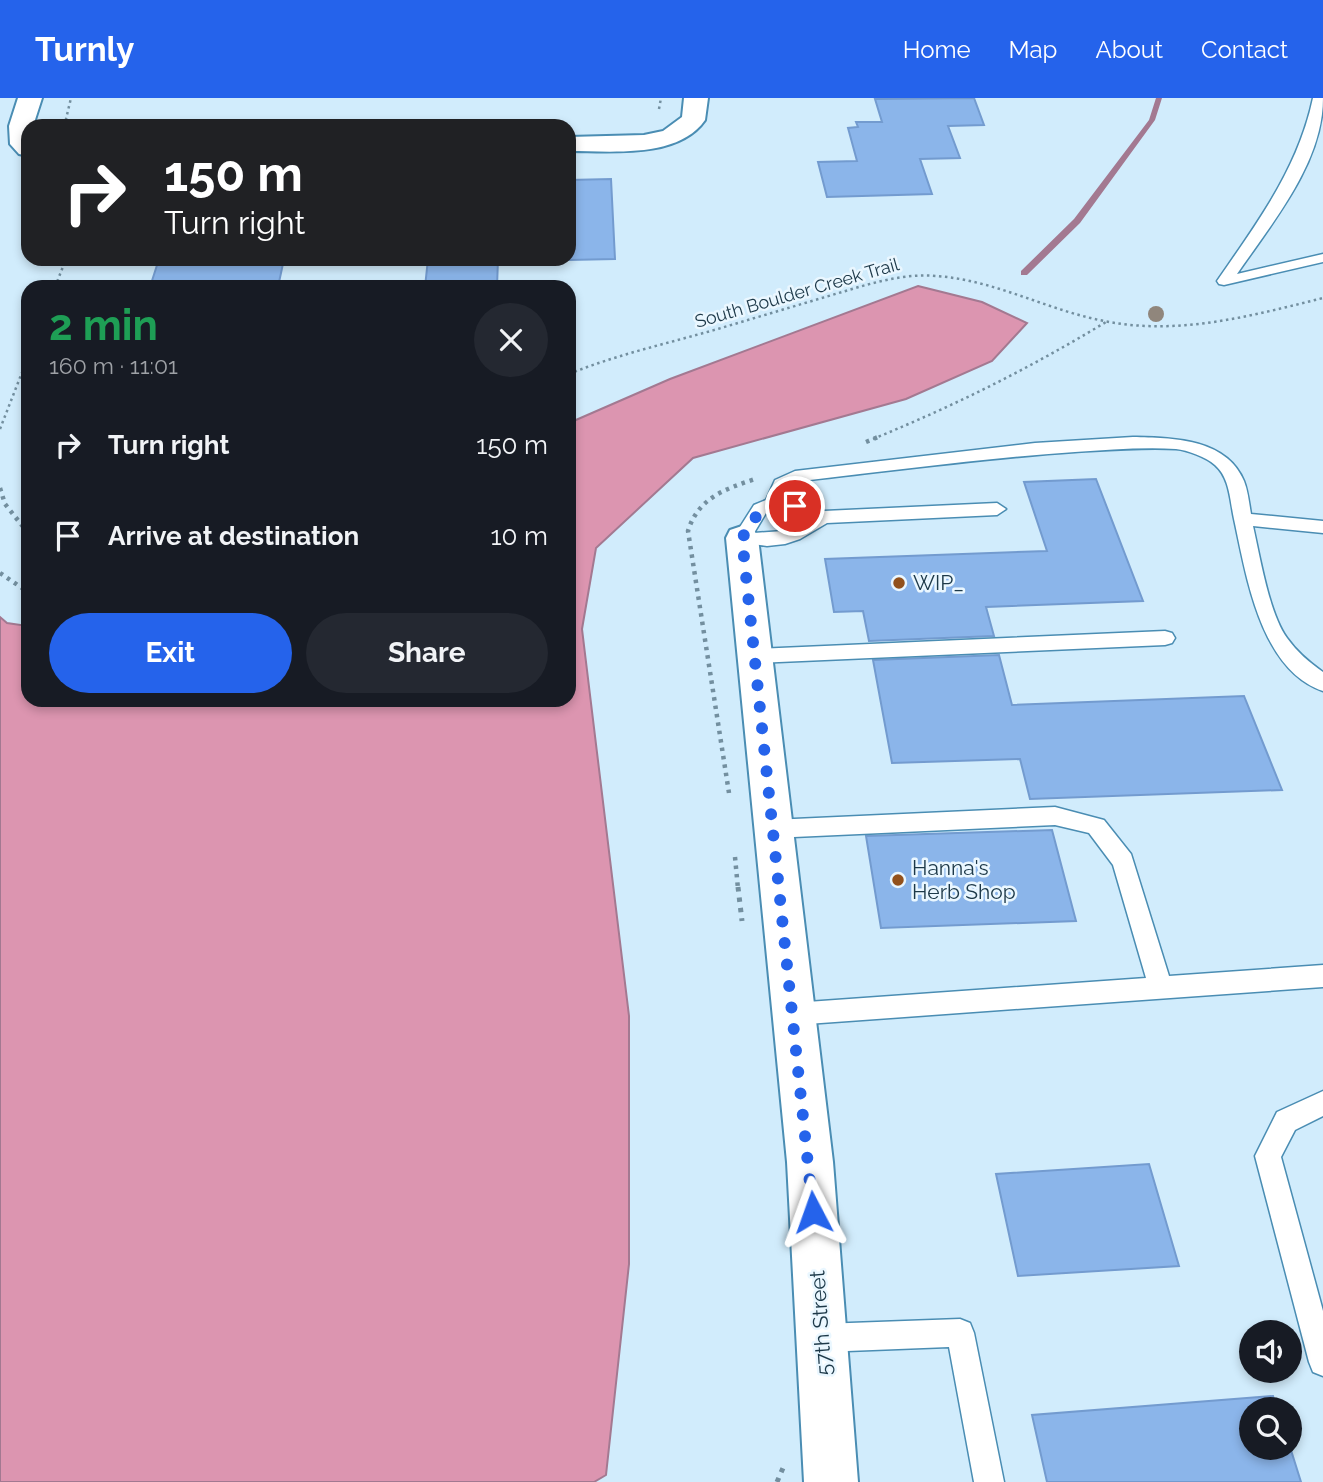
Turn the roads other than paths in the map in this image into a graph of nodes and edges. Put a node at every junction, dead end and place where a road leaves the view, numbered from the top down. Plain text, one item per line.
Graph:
1 (30, 98) edge
2 (696, 98) edge
3 (1320, 98) edge
4 (23, 119) edge
5 (576, 144) edge
6 (1323, 258) edge
7 (774, 504) junction
8 (997, 509) dead end
9 (823, 517) junction
10 (1243, 519) junction
11 (1323, 527) edge
12 (742, 538) junction
13 (1165, 638) dead end
14 (754, 656) junction
15 (1323, 683) edge
16 (772, 829) junction
17 (1323, 976) edge
18 (1161, 988) junction
19 (793, 1014) junction
20 (1323, 1103) edge
21 (822, 1338) junction
22 (1323, 1362) edge
23 (831, 1482) edge
24 (989, 1482) edge

1 - 4 street
2 - 5 street
3 - 6 lane
7 - 9 lane
7 - 10 lane
7 - 12 lane
8 - 9 lane
9 - 12 lane
10 - 11 lane
10 - 15 lane
12 - 14 street, 57th Street
13 - 14 lane
14 - 16 street, 57th Street
16 - 18 lane
16 - 19 street, 57th Street
17 - 18 lane
18 - 19 lane
19 - 21 street, 57th Street
20 - 22 lane
21 - 23 street, 57th Street
21 - 24 lane

